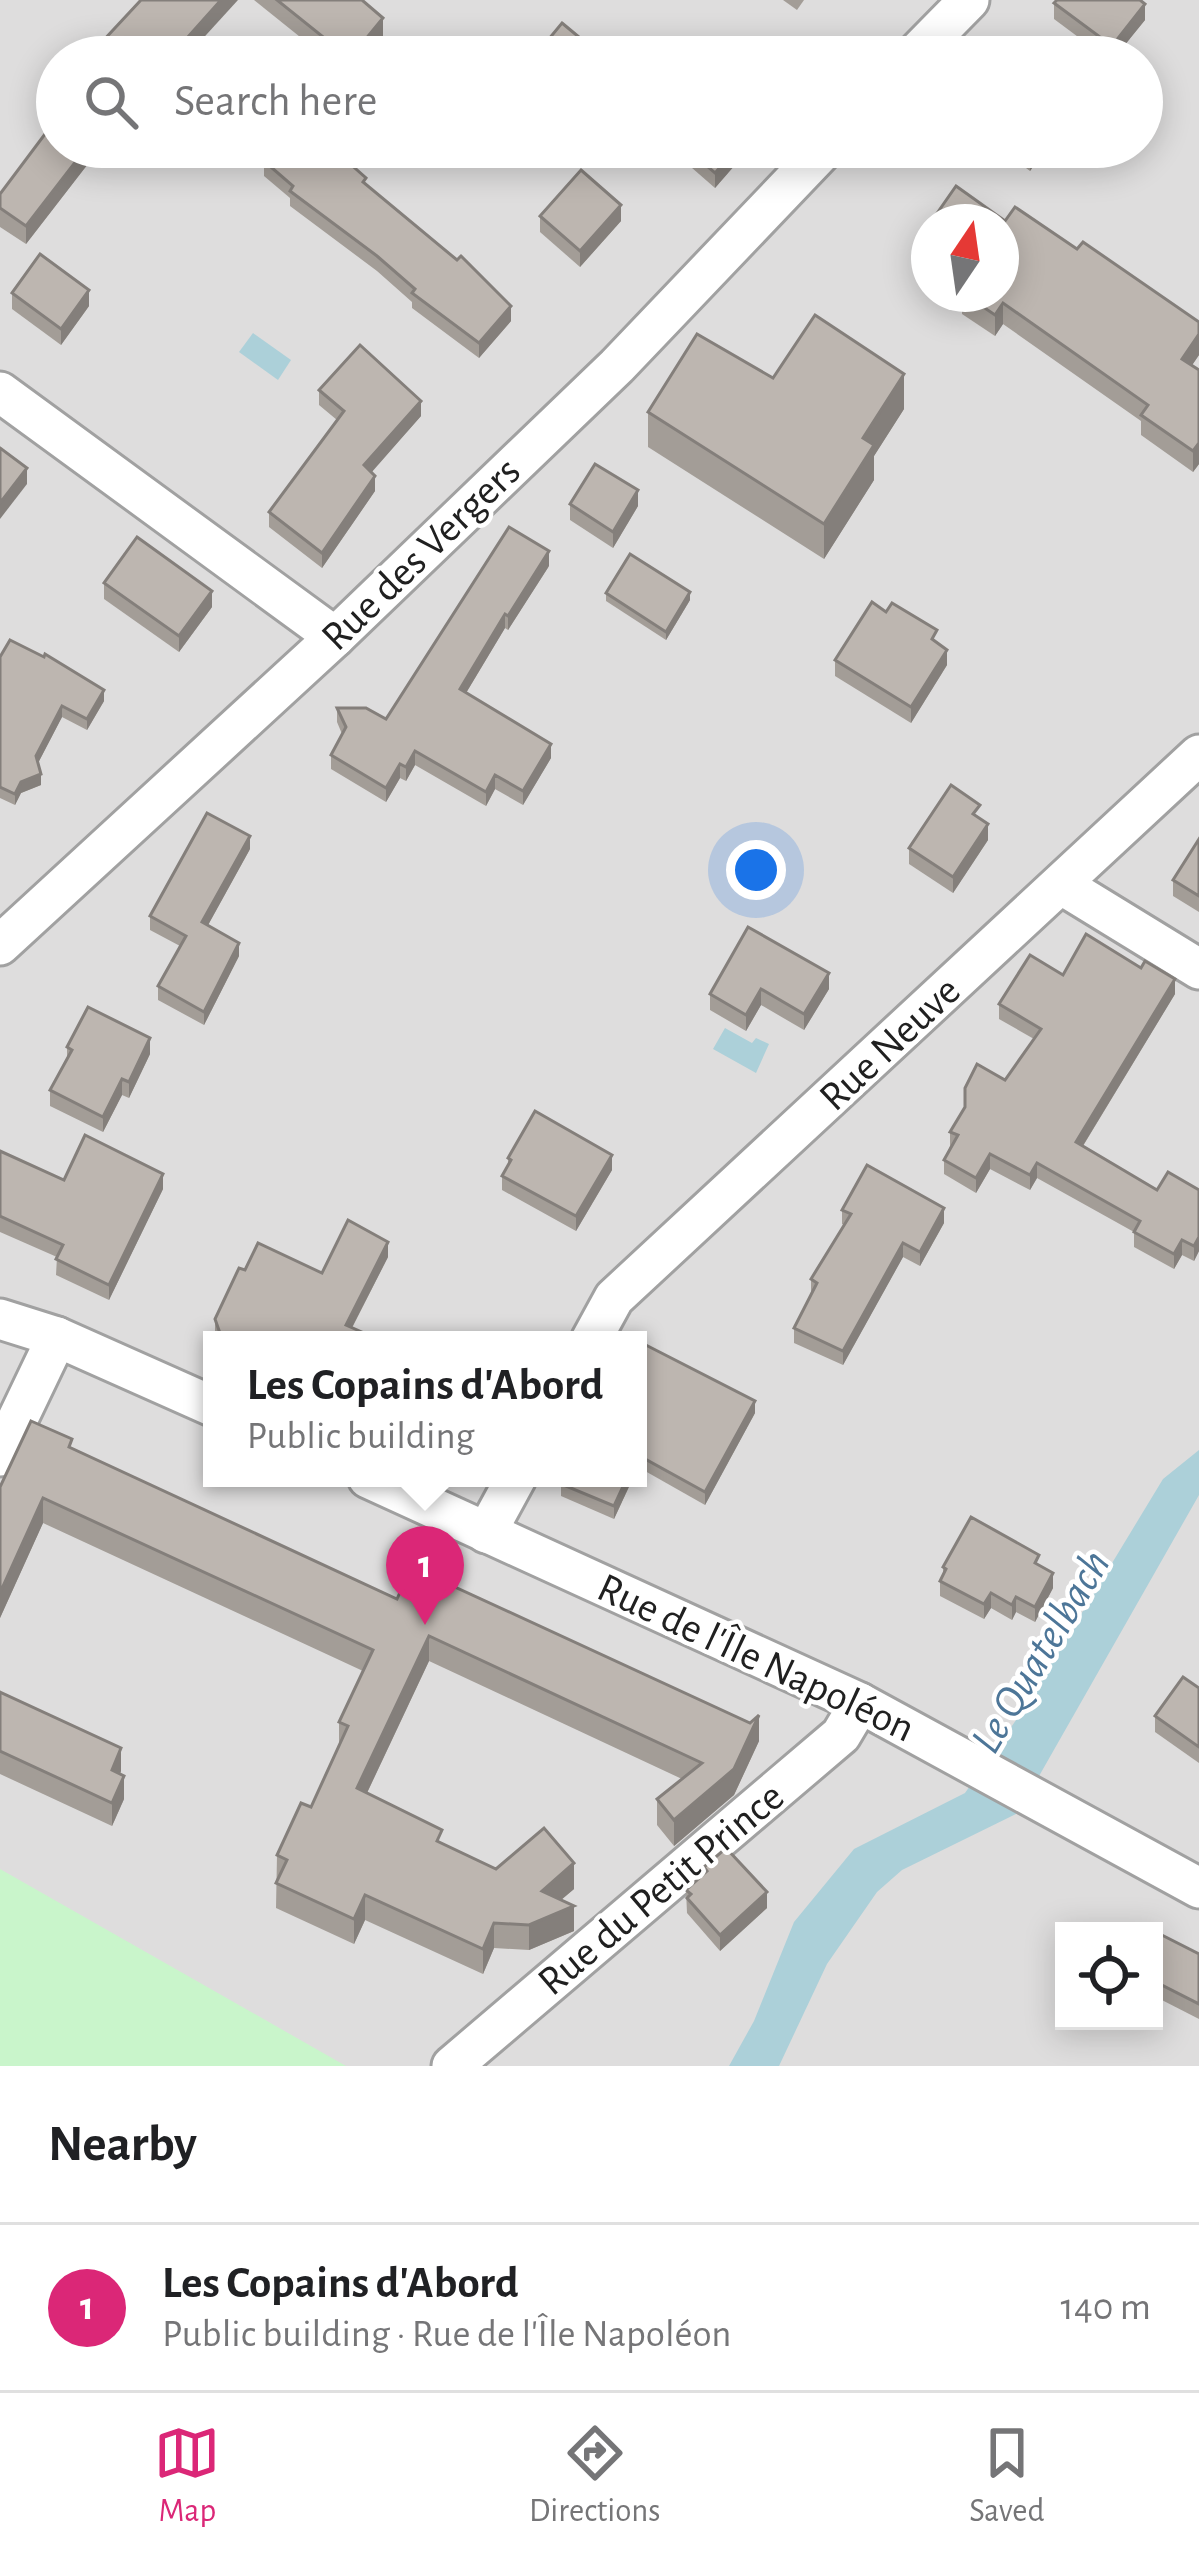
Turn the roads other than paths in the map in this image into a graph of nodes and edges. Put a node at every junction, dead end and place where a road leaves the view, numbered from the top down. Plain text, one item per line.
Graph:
1 (969, 0) edge
2 (934, 36) edge
3 (806, 168) edge
4 (0, 392) edge
5 (335, 637) junction
6 (1199, 755) edge
7 (1062, 884) junction
8 (0, 945) edge
9 (1199, 969) edge
10 (0, 1319) edge
11 (596, 1331) edge
12 (57, 1337) junction
13 (203, 1402) edge
14 (0, 1456) edge
15 (387, 1487) edge
16 (510, 1487) edge
17 (486, 1533) junction
18 (860, 1702) junction
19 (1199, 1888) edge
20 (452, 2066) edge

1 - 2 street
3 - 5 street, Rue des Vergers
4 - 5 street
5 - 8 street, Rue des Vergers
6 - 7 street, Rue Neuve
7 - 9 street
7 - 11 street, Rue Neuve
10 - 12 street
12 - 13 street
12 - 14 street
15 - 17 street, Rue de l'Île Napoléon
16 - 17 street
17 - 18 street, Rue de l'Île Napoléon
18 - 19 street, Rue de l'Île Napoléon
18 - 20 street, Rue du Petit Prince

